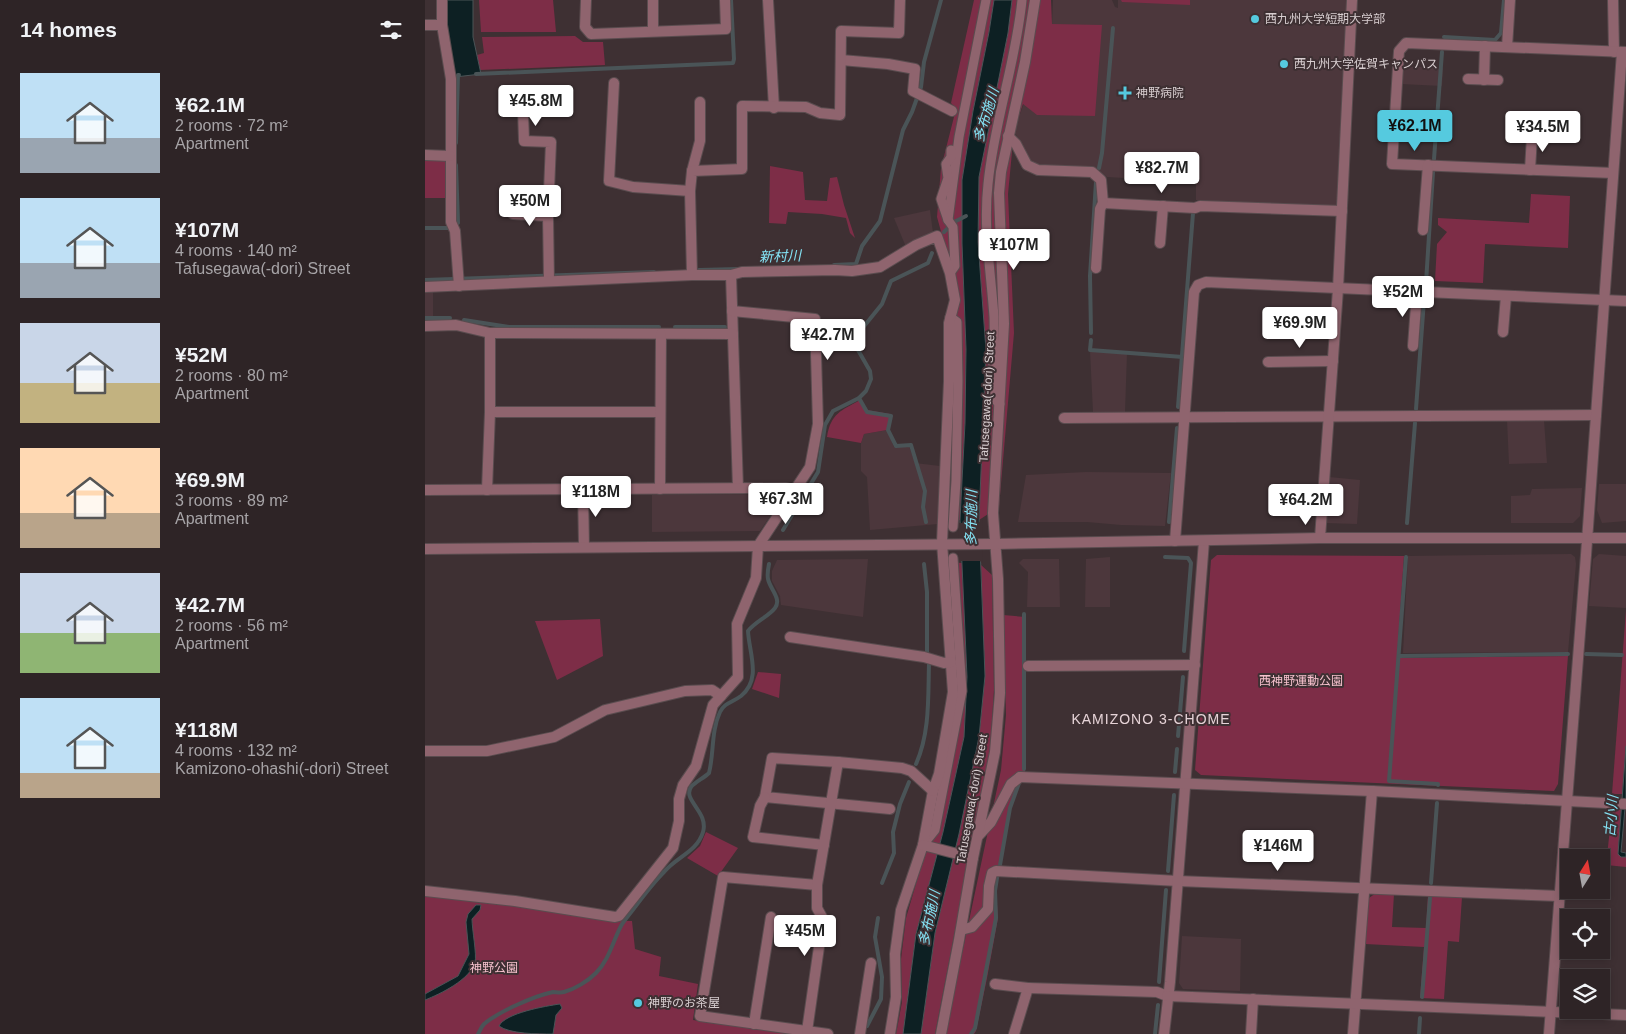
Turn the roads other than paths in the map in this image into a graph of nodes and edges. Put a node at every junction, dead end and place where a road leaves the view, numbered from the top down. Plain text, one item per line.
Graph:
1 (442, 0) edge
2 (585, 0) edge
3 (653, 0) edge
4 (725, 0) edge
5 (768, 0) edge
6 (900, 0) edge
7 (986, 0) edge
8 (1022, 0) edge
9 (1035, 0) edge
10 (1352, 0) edge
11 (1510, 0) edge
12 (1613, 0) edge
13 (425, 25) edge
14 (442, 25) junction
15 (653, 31) junction
16 (1485, 46) junction
17 (1507, 47) junction
18 (1620, 52) edge
19 (841, 60) junction
20 (1468, 79) dead end
21 (1484, 80) junction
22 (1498, 80) dead end
23 (614, 83) dead end
24 (701, 102) dead end
25 (774, 108) junction
26 (523, 110) dead end
27 (952, 111) dead end
28 (1008, 136) junction
29 (1532, 136) dead end
30 (425, 155) edge
31 (450, 156) junction
32 (1427, 165) junction
33 (1530, 170) junction
34 (692, 171) junction
35 (1613, 174) junction
36 (690, 191) junction
37 (1103, 203) junction
38 (1163, 206) junction
39 (1342, 212) junction
40 (513, 214) dead end
41 (549, 216) junction
42 (1423, 230) dead end
43 (1160, 243) dead end
44 (1096, 268) dead end
45 (692, 270) junction
46 (950, 272) junction
47 (731, 275) junction
48 (459, 281) junction
49 (549, 281) junction
50 (425, 287) edge
51 (1338, 289) junction
52 (1417, 292) junction
53 (1506, 296) junction
54 (1604, 300) junction
55 (1626, 301) edge
56 (732, 311) junction
57 (951, 317) junction
58 (425, 326) edge
59 (1503, 332) dead end
60 (490, 333) junction
61 (661, 334) junction
62 (733, 334) junction
63 (1413, 346) dead end
64 (1333, 361) junction
65 (1268, 362) dead end
66 (1000, 404) junction
67 (490, 412) junction
68 (660, 412) junction
69 (1596, 416) junction
70 (1329, 417) junction
71 (1064, 418) dead end
72 (1185, 418) junction
73 (660, 488) junction
74 (738, 488) junction
75 (583, 489) junction
76 (425, 490) edge
77 (487, 490) junction
78 (794, 490) junction
79 (953, 527) dead end
80 (1320, 538) junction
81 (1587, 538) junction
82 (1626, 538) edge
83 (1175, 541) junction
84 (1204, 541) junction
85 (948, 543) junction
86 (990, 544) junction
87 (758, 546) junction
88 (584, 547) junction
89 (425, 549) edge
90 (953, 558) dead end
91 (790, 637) dead end
92 (951, 662) junction
93 (1195, 665) junction
94 (1028, 666) dead end
95 (721, 696) junction
96 (425, 751) edge
97 (838, 762) junction
98 (1186, 784) junction
99 (933, 791) junction
100 (1372, 791) junction
101 (765, 797) junction
102 (1567, 801) junction
103 (831, 804) junction
104 (1622, 804) edge
105 (890, 809) dead end
106 (978, 836) junction
107 (923, 844) junction
108 (823, 845) junction
109 (973, 858) junction
110 (1178, 881) junction
111 (817, 885) junction
112 (1364, 887) junction
113 (425, 891) edge
114 (1559, 896) junction
115 (771, 917) dead end
116 (961, 930) junction
117 (871, 963) dead end
118 (995, 984) dead end
119 (1028, 988) junction
120 (1167, 996) junction
121 (1253, 999) junction
122 (1355, 1004) junction
123 (1550, 1012) junction
124 (1626, 1015) edge
125 (754, 1024) junction
126 (807, 1031) junction
127 (828, 1034) edge
128 (860, 1034) edge
129 (890, 1034) edge
130 (941, 1034) edge
131 (1015, 1034) edge
132 (1164, 1034) edge
133 (1251, 1034) edge
134 (1353, 1034) edge
135 (1549, 1034) edge

1 - 14 street
2 - 15 street
3 - 15 street
4 - 15 street
5 - 25 street
6 - 19 street
7 - 46 street
8 - 66 street
9 - 28 street, Tafusegawa(-dori) Street
10 - 39 street
11 - 17 street
12 - 18 street
13 - 14 street
14 - 31 street
16 - 17 street
16 - 21 street
16 - 32 street
17 - 18 street
18 - 35 street
19 - 25 street
19 - 27 street
20 - 21 street
21 - 22 street
23 - 36 street
24 - 34 street
25 - 34 street
26 - 41 street
28 - 37 street
28 - 66 street, Tafusegawa(-dori) Street
29 - 33 street
30 - 31 street
31 - 48 street
32 - 33 street
32 - 42 street
33 - 35 street
34 - 36 street
35 - 54 street
36 - 45 street
37 - 38 street
37 - 44 street
38 - 39 street
38 - 43 street
39 - 51 street
40 - 41 street
41 - 49 street
45 - 47 street
45 - 49 street
46 - 47 street
46 - 57 street
47 - 56 street
48 - 49 street
48 - 50 street
51 - 52 street
51 - 64 street
51 - 72 street
52 - 53 street
52 - 63 street
53 - 54 street
53 - 59 street
54 - 55 street
54 - 69 street
56 - 62 street
56 - 78 street
57 - 79 street
57 - 85 street
58 - 60 street
60 - 61 street
60 - 67 street
61 - 62 street
61 - 68 street
62 - 74 street
64 - 65 street
64 - 70 street
66 - 86 street, Tafusegawa(-dori) Street
67 - 68 street
67 - 77 street
68 - 73 street
69 - 70 street
69 - 81 street
70 - 72 street
70 - 80 street
71 - 72 street
72 - 83 street
73 - 74 street
73 - 75 street
74 - 78 street
75 - 77 street
75 - 88 street
76 - 77 street
78 - 87 street
80 - 81 street
80 - 84 street
81 - 82 street
81 - 102 street
83 - 84 street
83 - 86 street
84 - 93 street
85 - 86 street
85 - 87 street
85 - 92 street
86 - 106 street, Tafusegawa(-dori) Street
87 - 88 street
87 - 95 street
88 - 89 street
90 - 107 street
91 - 92 street
92 - 99 street
93 - 94 street
93 - 98 street
95 - 96 street
95 - 113 street
97 - 99 street
97 - 101 street
97 - 103 street
98 - 100 street
98 - 106 street
98 - 110 street
99 - 107 street
100 - 102 street
100 - 112 street
101 - 103 street
101 - 108 street
102 - 104 street
102 - 114 street
103 - 105 street
103 - 108 street
106 - 109 street, Tafusegawa(-dori) Street
107 - 109 street
107 - 129 street
108 - 111 street
109 - 116 street, Tafusegawa(-dori) Street
110 - 112 street
110 - 116 street
110 - 120 street
111 - 125 street
111 - 126 street
112 - 114 street
112 - 122 street
114 - 123 street
115 - 125 street
116 - 130 street, Tafusegawa(-dori) Street
117 - 128 street
118 - 119 street
119 - 120 street
119 - 131 street
120 - 121 street
120 - 132 street
121 - 122 street
121 - 133 street
122 - 123 street
122 - 134 street
123 - 124 street
123 - 135 street
125 - 126 street
126 - 127 street

